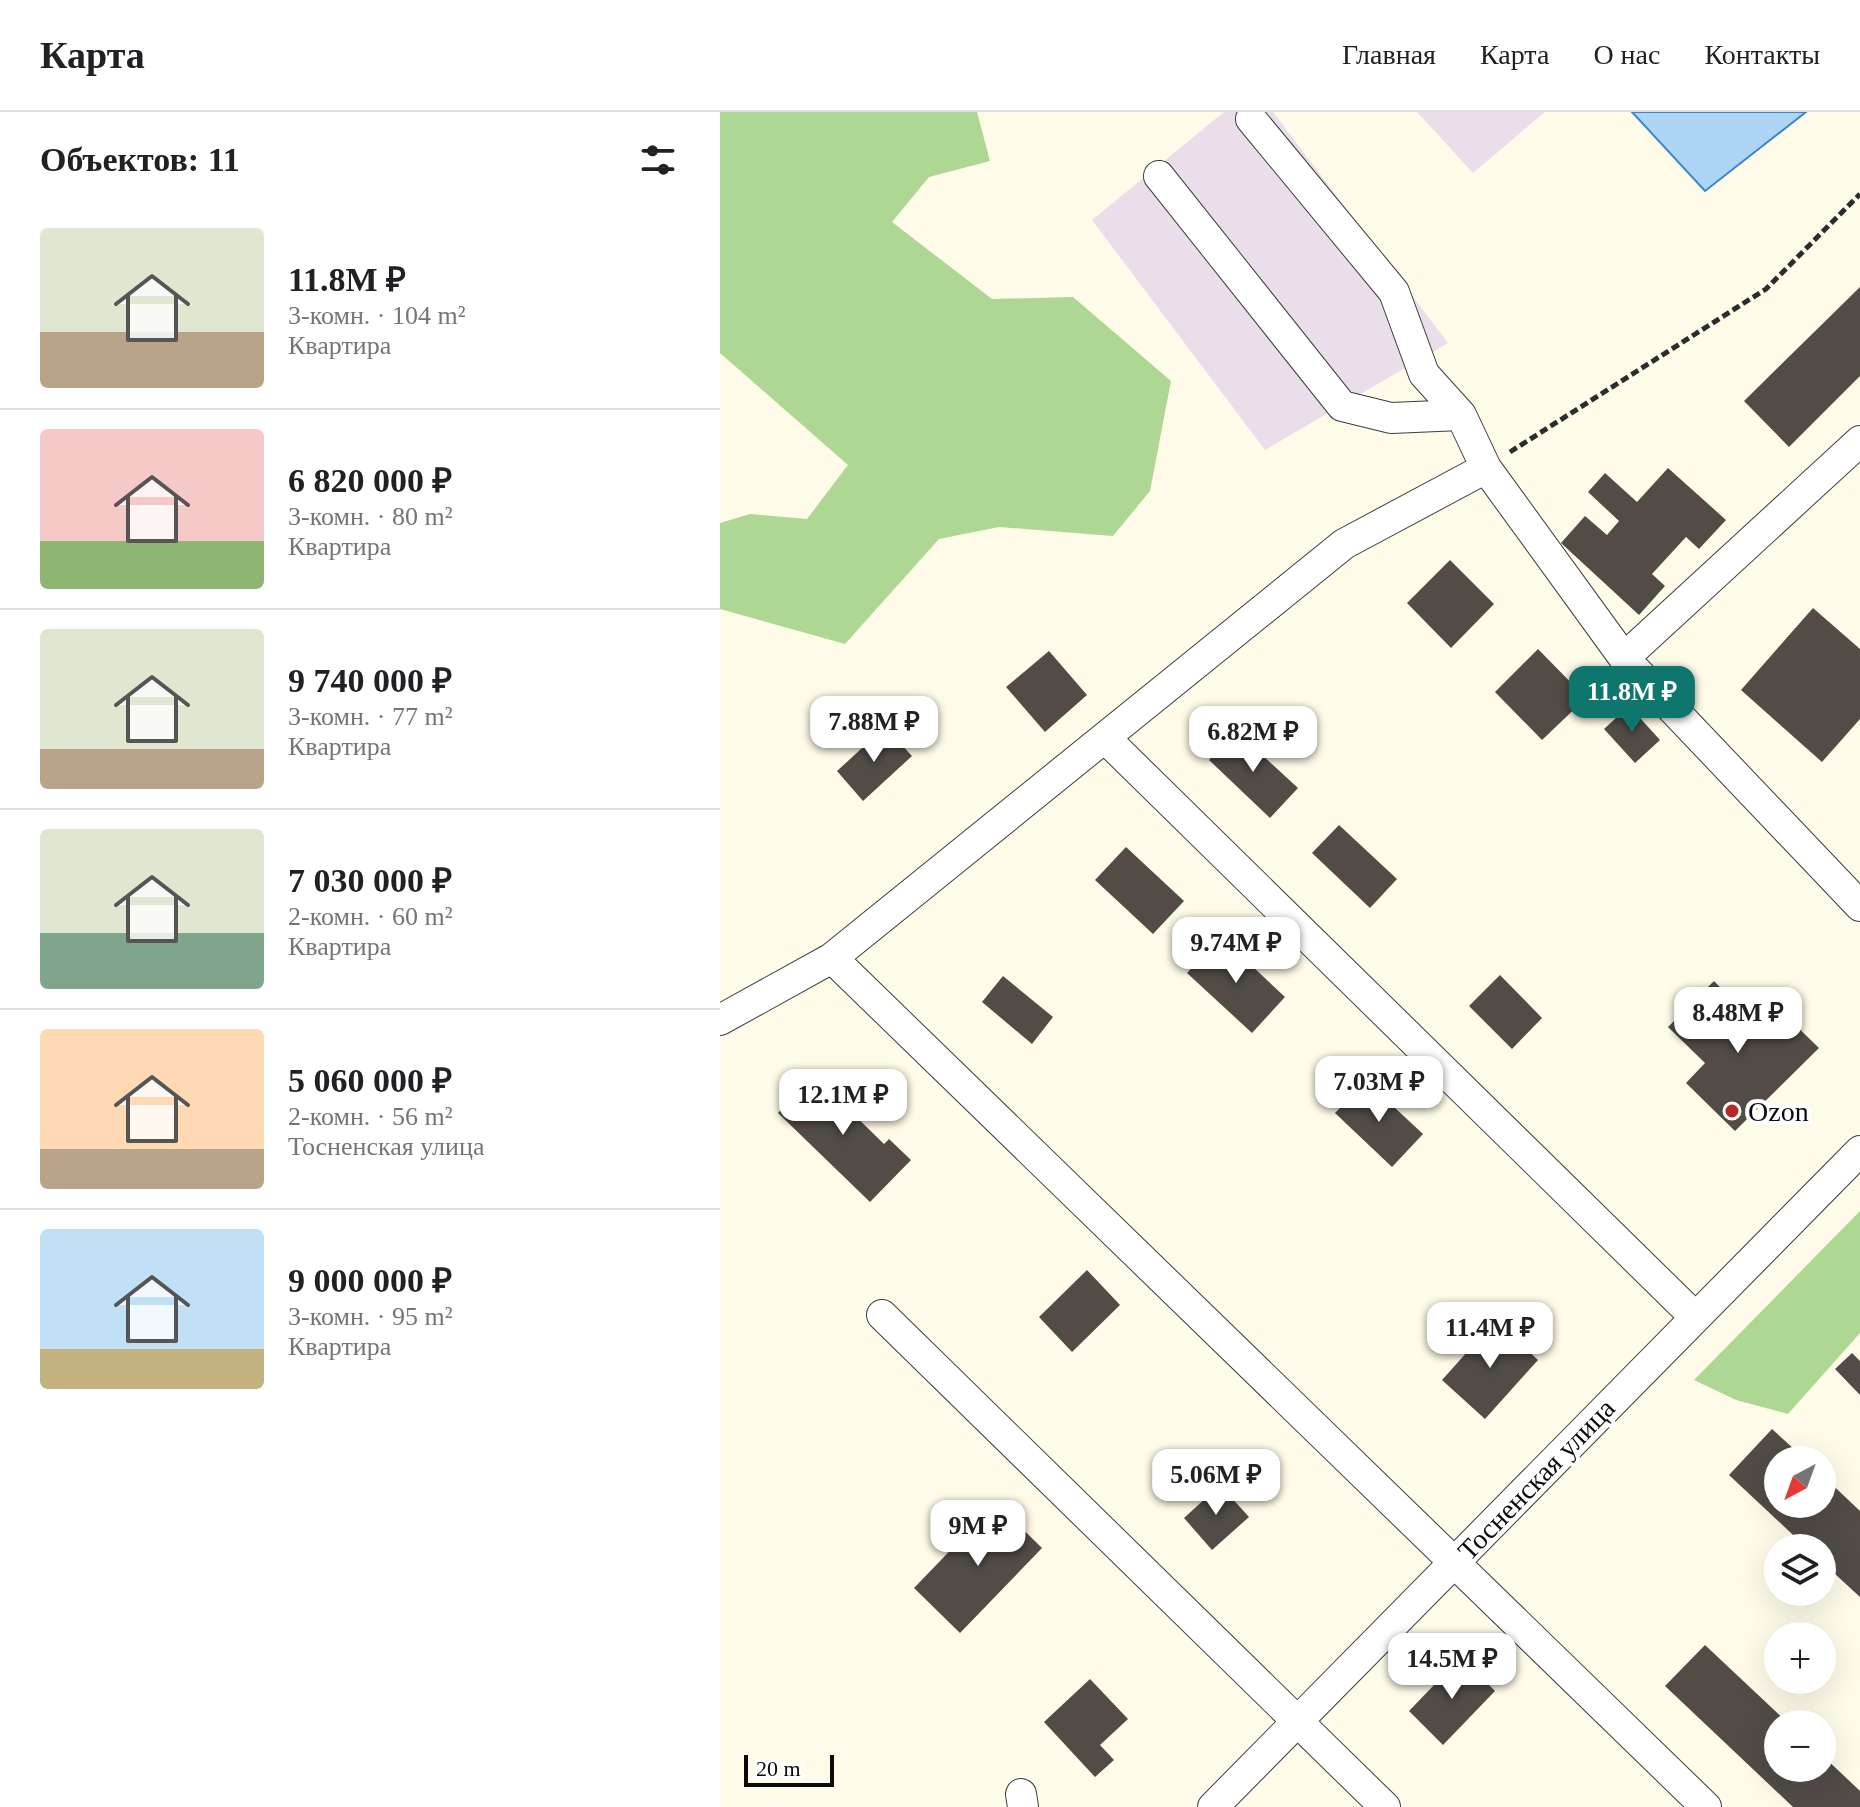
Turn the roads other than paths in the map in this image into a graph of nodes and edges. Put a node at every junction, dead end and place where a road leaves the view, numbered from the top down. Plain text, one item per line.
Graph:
1 (1251, 119) dead end
2 (1159, 176) dead end
3 (1461, 415) junction
4 (1860, 441) edge
5 (1486, 468) junction
6 (1624, 658) junction
7 (1105, 738) junction
8 (1860, 906) edge
9 (832, 958) junction
10 (720, 1020) edge
11 (1860, 1151) edge
12 (882, 1315) dead end
13 (1695, 1317) junction
14 (1455, 1562) junction
15 (1297, 1721) junction
16 (1213, 1807) edge
17 (1385, 1807) edge
18 (1706, 1807) edge

1 - 3 street
2 - 3 street
3 - 5 street
4 - 6 street
5 - 6 street
5 - 7 street
6 - 8 street
7 - 9 street
7 - 13 street
9 - 10 street
9 - 14 street
11 - 13 street, Тосненская улица
12 - 15 street
13 - 14 street, Тосненская улица
14 - 15 street, Тосненская улица
14 - 18 street
15 - 16 street, Тосненская улица
15 - 17 street

